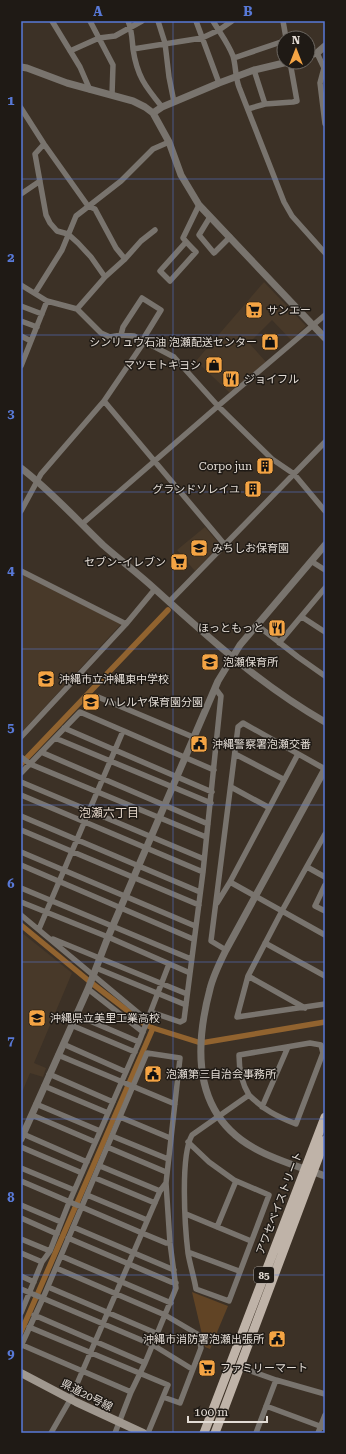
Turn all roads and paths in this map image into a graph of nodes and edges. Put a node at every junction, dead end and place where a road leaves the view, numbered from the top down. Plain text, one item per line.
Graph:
1 (52, 21) edge
2 (90, 21) edge
3 (128, 21) edge
4 (142, 21) edge
5 (158, 21) edge
6 (196, 21) edge
7 (213, 21) edge
8 (232, 21) edge
9 (131, 28) junction
10 (219, 30) junction
11 (99, 38) junction
12 (202, 38) junction
13 (165, 43) junction
14 (276, 44) edge
15 (325, 46) edge
16 (133, 49) junction
17 (70, 51) junction
18 (317, 53) joint
19 (234, 58) junction
20 (276, 65) edge
21 (21, 67) edge
22 (325, 68) edge
23 (254, 70) junction
24 (291, 70) edge
25 (235, 77) junction
26 (219, 83) junction
27 (90, 90) junction
28 (112, 95) junction
29 (174, 102) junction
30 (265, 104) junction
31 (162, 107) junction
32 (21, 108) edge
33 (248, 109) junction
34 (153, 114) junction
35 (325, 124) edge
36 (169, 142) junction
37 (44, 144) junction
38 (40, 181) junction
39 (21, 194) edge
40 (200, 205) junction
41 (88, 206) junction
42 (210, 217) junction
43 (155, 230) dead end
44 (68, 234) junction
45 (230, 237) junction
46 (186, 242) junction
47 (325, 254) edge
48 (125, 259) junction
49 (105, 277) junction
50 (21, 285) edge
51 (35, 293) junction
52 (47, 301) junction
53 (21, 306) edge
54 (77, 309) junction
55 (42, 314) junction
56 (325, 315) edge
57 (21, 321) edge
58 (314, 325) junction
59 (37, 327) junction
60 (121, 335) junction
61 (21, 336) edge
62 (325, 338) edge
63 (143, 340) junction
64 (31, 341) junction
65 (24, 352) edge
66 (21, 366) edge
67 (104, 401) junction
68 (218, 406) junction
69 (325, 442) edge
70 (154, 462) junction
71 (21, 468) edge
72 (294, 474) junction
73 (37, 480) junction
74 (21, 511) edge
75 (325, 511) edge
76 (82, 524) junction
77 (325, 544) edge
78 (224, 545) junction
79 (311, 561) junction
80 (325, 570) edge
81 (21, 571) edge
82 (325, 588) edge
83 (155, 589) junction
84 (169, 602) junction
85 (302, 616) junction
86 (126, 624) junction
87 (257, 625) junction
88 (325, 632) edge
89 (279, 643) junction
90 (232, 657) junction
91 (325, 676) edge
92 (215, 688) junction
93 (98, 697) dead end
94 (325, 722) edge
95 (64, 728) junction
96 (123, 731) junction
97 (21, 737) edge
98 (193, 737) junction
99 (54, 738) junction
100 (115, 750) junction
101 (41, 752) junction
102 (235, 754) junction
103 (298, 754) junction
104 (21, 757) edge
105 (185, 758) junction
106 (110, 762) junction
107 (30, 764) junction
108 (325, 769) edge
109 (214, 770) junction
110 (21, 773) edge
111 (177, 776) junction
112 (103, 779) junction
113 (284, 779) junction
114 (21, 782) edge
115 (173, 787) junction
116 (231, 788) junction
117 (97, 792) junction
118 (212, 792) junction
119 (21, 795) edge
120 (211, 803) junction
121 (164, 806) junction
122 (268, 807) junction
123 (89, 812) junction
124 (21, 816) edge
125 (159, 818) junction
126 (84, 823) junction
127 (208, 824) junction
128 (21, 830) edge
129 (152, 837) junction
130 (206, 837) junction
131 (324, 837) edge
132 (77, 840) junction
133 (147, 848) junction
134 (21, 852) edge
135 (72, 852) junction
136 (204, 859) junction
137 (21, 865) edge
138 (139, 867) junction
139 (307, 867) junction
140 (64, 871) junction
141 (203, 872) junction
142 (325, 877) edge
143 (134, 878) junction
144 (60, 881) junction
145 (230, 882) junction
146 (325, 885) edge
147 (21, 888) edge
148 (200, 892) junction
149 (255, 896) junction
150 (126, 897) junction
151 (52, 900) junction
152 (21, 902) edge
153 (198, 905) junction
154 (215, 905) junction
155 (121, 908) junction
156 (282, 911) junction
157 (325, 911) edge
158 (47, 912) junction
159 (21, 915) edge
160 (113, 926) junction
161 (195, 926) junction
162 (39, 929) junction
163 (325, 935) edge
164 (49, 937) junction
165 (108, 937) junction
166 (193, 939) junction
167 (264, 943) junction
168 (226, 950) junction
169 (101, 957) junction
170 (191, 959) junction
171 (170, 964) junction
172 (96, 968) junction
173 (190, 973) junction
174 (94, 975) junction
175 (248, 976) junction
176 (325, 976) edge
177 (162, 983) junction
178 (88, 989) junction
179 (158, 994) junction
180 (187, 994) junction
181 (325, 1004) edge
182 (186, 1005) junction
183 (305, 1008) junction
184 (151, 1012) junction
185 (76, 1015) junction
186 (148, 1020) junction
187 (71, 1025) junction
188 (143, 1032) junction
189 (139, 1042) junction
190 (63, 1044) junction
191 (288, 1046) junction
192 (135, 1052) junction
193 (58, 1055) junction
194 (126, 1072) junction
195 (49, 1074) junction
196 (122, 1083) junction
197 (44, 1086) junction
198 (133, 1088) junction
199 (249, 1095) junction
200 (113, 1102) junction
201 (36, 1104) junction
202 (175, 1104) junction
203 (262, 1108) junction
204 (108, 1113) junction
205 (32, 1115) junction
206 (218, 1116) junction
207 (120, 1117) junction
208 (325, 1117) edge
209 (100, 1131) junction
210 (112, 1136) junction
211 (22, 1137) edge
212 (170, 1138) junction
213 (325, 1140) edge
214 (96, 1142) junction
215 (188, 1142) junction
216 (21, 1147) edge
217 (107, 1148) junction
218 (168, 1159) junction
219 (87, 1162) junction
220 (100, 1166) junction
221 (21, 1168) edge
222 (309, 1170) junction
223 (166, 1172) junction
224 (82, 1173) junction
225 (325, 1176) edge
226 (95, 1178) junction
227 (236, 1181) junction
228 (21, 1182) edge
229 (166, 1184) junction
230 (74, 1190) junction
231 (160, 1191) junction
232 (87, 1195) junction
233 (69, 1202) junction
234 (155, 1203) junction
235 (21, 1205) edge
236 (82, 1207) junction
237 (186, 1214) junction
238 (21, 1218) edge
239 (147, 1220) junction
240 (61, 1222) junction
241 (73, 1227) junction
242 (217, 1227) junction
243 (142, 1233) junction
244 (57, 1234) junction
245 (68, 1238) junction
246 (21, 1239) edge
247 (251, 1240) junction
248 (170, 1243) junction
249 (50, 1251) junction
250 (188, 1252) junction
251 (21, 1253) edge
252 (134, 1253) junction
253 (61, 1256) junction
254 (42, 1262) junction
255 (129, 1264) junction
256 (56, 1268) junction
257 (174, 1270) junction
258 (239, 1271) junction
259 (21, 1276) edge
260 (121, 1281) junction
261 (34, 1282) junction
262 (176, 1283) junction
263 (48, 1287) junction
264 (21, 1289) edge
265 (29, 1292) junction
266 (116, 1293) junction
267 (43, 1298) junction
268 (171, 1303) junction
269 (21, 1311) edge
270 (108, 1312) junction
271 (34, 1315) junction
272 (165, 1315) junction
273 (103, 1323) junction
274 (29, 1327) junction
275 (158, 1334) junction
276 (95, 1342) junction
277 (153, 1345) junction
278 (21, 1346) edge
279 (90, 1352) junction
280 (145, 1363) junction
281 (240, 1367) junction
282 (82, 1370) junction
283 (192, 1370) junction
284 (21, 1373) edge
285 (141, 1373) junction
286 (276, 1380) junction
287 (132, 1392) junction
288 (325, 1394) edge
289 (163, 1397) junction
290 (70, 1400) junction
291 (266, 1406) junction
292 (325, 1415) edge
293 (119, 1423) junction
294 (323, 1427) edge
295 (51, 1433) edge
296 (115, 1433) edge
297 (143, 1433) edge
298 (148, 1433) edge
299 (204, 1433) edge
300 (215, 1433) edge
301 (257, 1433) edge
302 (318, 1433) edge

1 - 17 street
2 - 11 street
3 - 9 street
4 - 9 street
5 - 13 street
6 - 12 street
7 - 10 street
8 - 10 street
9 - 11 street
9 - 16 street
10 - 12 street
10 - 19 street
11 - 17 street
11 - 28 street
12 - 13 street
12 - 26 street
13 - 16 street
13 - 29 street
14 - 19 street
15 - 18 street
16 - 31 street
17 - 27 street
18 - 22 street
19 - 25 street
20 - 23 street
21 - 27 street
22 - 35 street
23 - 25 street
23 - 30 street
24 - 30 street
25 - 26 street
25 - 33 street
26 - 29 street
27 - 28 street
28 - 34 street
29 - 31 street
30 - 33 street
31 - 34 street
32 - 37 street
33 - 47 street
34 - 36 street
36 - 40 street
36 - 41 street
37 - 38 street
37 - 41 street
38 - 39 street
38 - 44 street
40 - 42 street
40 - 46 street
41 - 44 street
41 - 48 street
42 - 45 street
42 - 45 street
43 - 48 street
44 - 49 street
44 - 51 street
45 - 58 street
46 - 46 street
48 - 49 street
49 - 54 street
50 - 51 street
51 - 52 street
52 - 54 street
52 - 55 street
53 - 55 street
54 - 60 street
55 - 59 street
56 - 58 street
57 - 59 street
58 - 62 street
58 - 68 street
59 - 64 street
60 - 63 street
60 - 63 street
61 - 64 street
63 - 67 street
63 - 68 street
64 - 65 street
65 - 66 street
67 - 70 street
67 - 73 street
68 - 70 street
68 - 72 street
69 - 72 street
70 - 76 street
70 - 78 street
71 - 73 street
72 - 75 street
72 - 78 street
73 - 74 street
73 - 76 street
76 - 83 street
77 - 79 street
78 - 84 street
79 - 80 street
79 - 87 street
81 - 86 street
82 - 85 street
83 - 84 street
83 - 86 street
84 - 90 street
85 - 88 street
85 - 89 street
86 - 97 street
87 - 89 street
87 - 90 street
89 - 91 street
90 - 92 street
90 - 94 street
92 - 98 street
92 - 109 street
93 - 98 street
95 - 96 street
95 - 99 street
95 - 100 street
96 - 100 street
96 - 105 street
98 - 105 street
99 - 101 street
99 - 106 street
100 - 106 street
100 - 111 street
101 - 107 street
101 - 112 street
102 - 103 street
102 - 113 street
102 - 116 street
103 - 108 street
103 - 113 street
104 - 107 street
105 - 109 street
105 - 111 street
106 - 112 street
106 - 115 street
107 - 110 street
107 - 117 street
108 - 149 street
109 - 118 street
111 - 115 street
111 - 118 street
112 - 117 street
112 - 121 street
113 - 122 street
114 - 123 street
115 - 120 street
115 - 121 street
116 - 122 street
116 - 154 street
117 - 123 street
117 - 125 street
118 - 120 street
119 - 126 street
120 - 127 street
121 - 125 street
121 - 127 street
122 - 145 street
123 - 126 street
123 - 129 street
124 - 132 street
125 - 129 street
125 - 130 street
126 - 132 street
126 - 133 street
127 - 130 street
128 - 135 street
129 - 133 street
129 - 136 street
130 - 136 street
131 - 139 street
132 - 135 street
132 - 138 street
133 - 138 street
133 - 141 street
134 - 140 street
135 - 140 street
135 - 143 street
136 - 141 street
137 - 144 street
138 - 143 street
138 - 148 street
139 - 142 street
139 - 156 street
140 - 144 street
140 - 150 street
141 - 148 street
143 - 150 street
143 - 153 street
144 - 151 street
144 - 155 street
145 - 149 street
145 - 154 street
146 - 157 street
147 - 151 street
148 - 153 street
149 - 156 street
149 - 168 street
150 - 155 street
150 - 161 street
151 - 158 street
151 - 160 street
152 - 158 street
153 - 161 street
154 - 168 street
155 - 160 street
155 - 166 street
156 - 163 street
156 - 167 street
158 - 162 street
158 - 165 street
159 - 162 street
160 - 165 street
160 - 170 street
161 - 166 street
162 - 164 street
164 - 169 street
164 - 174 street
165 - 169 street
165 - 171 street
166 - 170 street
167 - 175 street
167 - 176 street
168 - 206 street
169 - 172 street
169 - 177 street
170 - 173 street
171 - 173 street
171 - 177 street
172 - 174 street
172 - 179 street
173 - 180 street
174 - 178 street
174 - 186 street
175 - 183 street
175 - 183 street
177 - 179 street
177 - 180 street
178 - 185 street
178 - 188 street
179 - 182 street
179 - 184 street
180 - 182 street
181 - 183 street
182 - 184 street
184 - 186 street
185 - 187 street
185 - 189 street
186 - 188 street
187 - 190 street
187 - 192 street
188 - 189 street
189 - 192 street
190 - 193 street
190 - 194 street
191 - 199 street
191 - 203 street
191 - 203 street
192 - 194 street
193 - 195 street
193 - 196 street
194 - 196 street
195 - 197 street
195 - 200 street
196 - 198 street
196 - 200 street
197 - 201 street
197 - 204 street
198 - 202 street
198 - 202 street
198 - 207 street
199 - 203 street
199 - 206 street
200 - 204 street
201 - 205 street
201 - 209 street
202 - 212 street
204 - 209 street
205 - 211 street
205 - 214 street
206 - 215 street
206 - 222 street
207 - 210 street
207 - 212 street
208 - 222 main road, アワセベイストリート / 85
209 - 214 street
210 - 217 street
210 - 218 street
211 - 219 street
212 - 218 street
213 - 222 main road, アワセベイストリート / 85
214 - 219 street
215 - 227 street
215 - 237 street
216 - 224 street
217 - 220 street
217 - 223 street
218 - 223 street
219 - 224 street
220 - 226 street
220 - 231 street
221 - 230 street
222 - 225 street
222 - 281 main road, アワセベイストリート / 85
222 - 299 main road, アワセベイストリート / 85
223 - 229 street
224 - 230 street
226 - 232 street
226 - 234 street
227 - 242 street
227 - 247 street
228 - 233 street
229 - 231 street
229 - 248 street
230 - 233 street
231 - 234 street
232 - 236 street
232 - 239 street
233 - 236 street
233 - 240 street
234 - 239 street
235 - 240 street
236 - 241 street
236 - 243 street
237 - 242 street
237 - 250 street
238 - 244 street
239 - 243 street
240 - 244 street
241 - 245 street
241 - 252 street
242 - 247 street
243 - 248 street
243 - 252 street
244 - 249 street
245 - 253 street
245 - 255 street
246 - 249 street
247 - 258 street
248 - 257 street
249 - 254 street
250 - 258 street
250 - 258 street
251 - 254 street
252 - 255 street
252 - 257 street
253 - 256 street
253 - 260 street
254 - 261 street
255 - 260 street
255 - 262 street
256 - 263 street
256 - 266 street
257 - 262 street
259 - 261 street
260 - 266 street
260 - 268 street
261 - 265 street
262 - 268 street
263 - 267 street
263 - 270 street
264 - 265 street
265 - 267 street
265 - 269 street
266 - 270 street
266 - 272 street
267 - 271 street
267 - 273 street
268 - 272 street
270 - 273 street
270 - 275 street
271 - 274 street
271 - 276 street
272 - 275 street
272 - 283 street
273 - 276 street
273 - 277 street
274 - 278 street
274 - 279 street
275 - 277 street
276 - 279 street
276 - 280 street
277 - 280 street
277 - 283 street
278 - 282 street
279 - 282 street
279 - 285 street
280 - 285 street
281 - 286 street
281 - 300 main road, アワセベイストリート / 85
282 - 287 street
282 - 290 street
283 - 289 street
284 - 290 main road, 県道20号線
285 - 287 street
285 - 289 street
286 - 288 street
286 - 291 street
287 - 293 street
289 - 298 street
290 - 293 main road, 県道20号線
290 - 295 street
291 - 294 street
291 - 301 street
292 - 294 street
293 - 296 street
293 - 297 main road, 県道20号線
294 - 302 street

